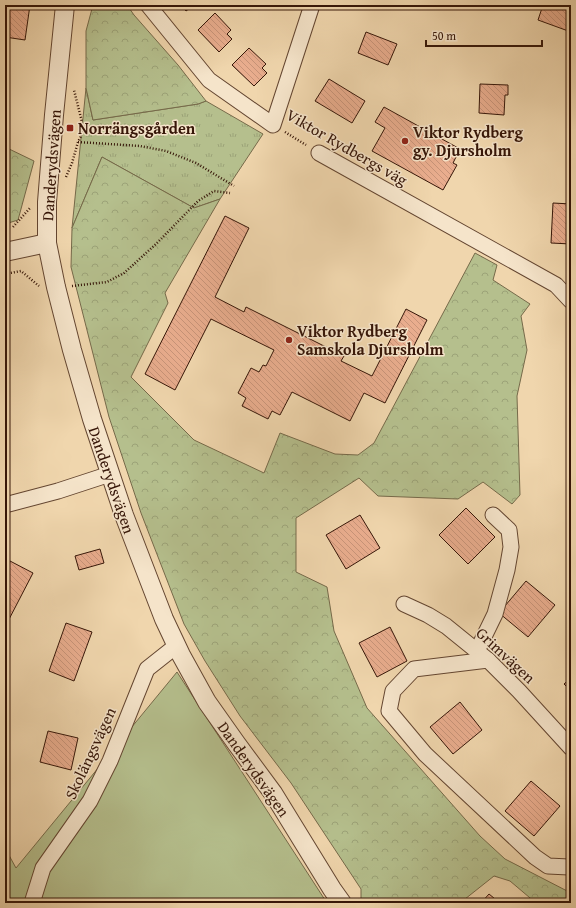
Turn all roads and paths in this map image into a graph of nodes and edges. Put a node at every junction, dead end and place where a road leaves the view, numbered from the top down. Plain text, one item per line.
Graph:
1 (65, 5) edge
2 (148, 5) edge
3 (312, 5) edge
4 (73, 84) dead end
5 (273, 124) junction
6 (78, 142) junction
7 (319, 153) joint
8 (64, 184) dead end
9 (234, 186) dead end
10 (230, 193) dead end
11 (47, 244) junction
12 (5, 252) edge
13 (5, 274) edge
14 (564, 285) edge
15 (70, 286) dead end
16 (42, 288) dead end
17 (571, 301) edge
18 (110, 474) junction
19 (5, 506) edge
20 (494, 514) dead end
21 (404, 604) dead end
22 (176, 646) junction
23 (482, 655) junction
24 (571, 748) edge
25 (571, 866) edge
26 (32, 903) edge
27 (342, 903) edge

1 - 11 street, Danderydsvägen
2 - 5 street, Viktor Rydbergs väg
3 - 5 street
4 - 6 path
5 - 7 path, Viktor Rydbergs väg
6 - 8 path
6 - 9 path
7 - 14 street, Viktor Rydbergs väg
10 - 15 path
11 - 12 street
11 - 18 street, Danderydsvägen
13 - 16 path
14 - 17 street, Viktor Rydbergs väg
18 - 19 street
18 - 22 street, Danderydsvägen
20 - 23 street
21 - 23 street, Grimvägen
22 - 26 street, Skolängsvägen
22 - 27 street, Danderydsvägen
23 - 24 street, Grimvägen
23 - 25 street

